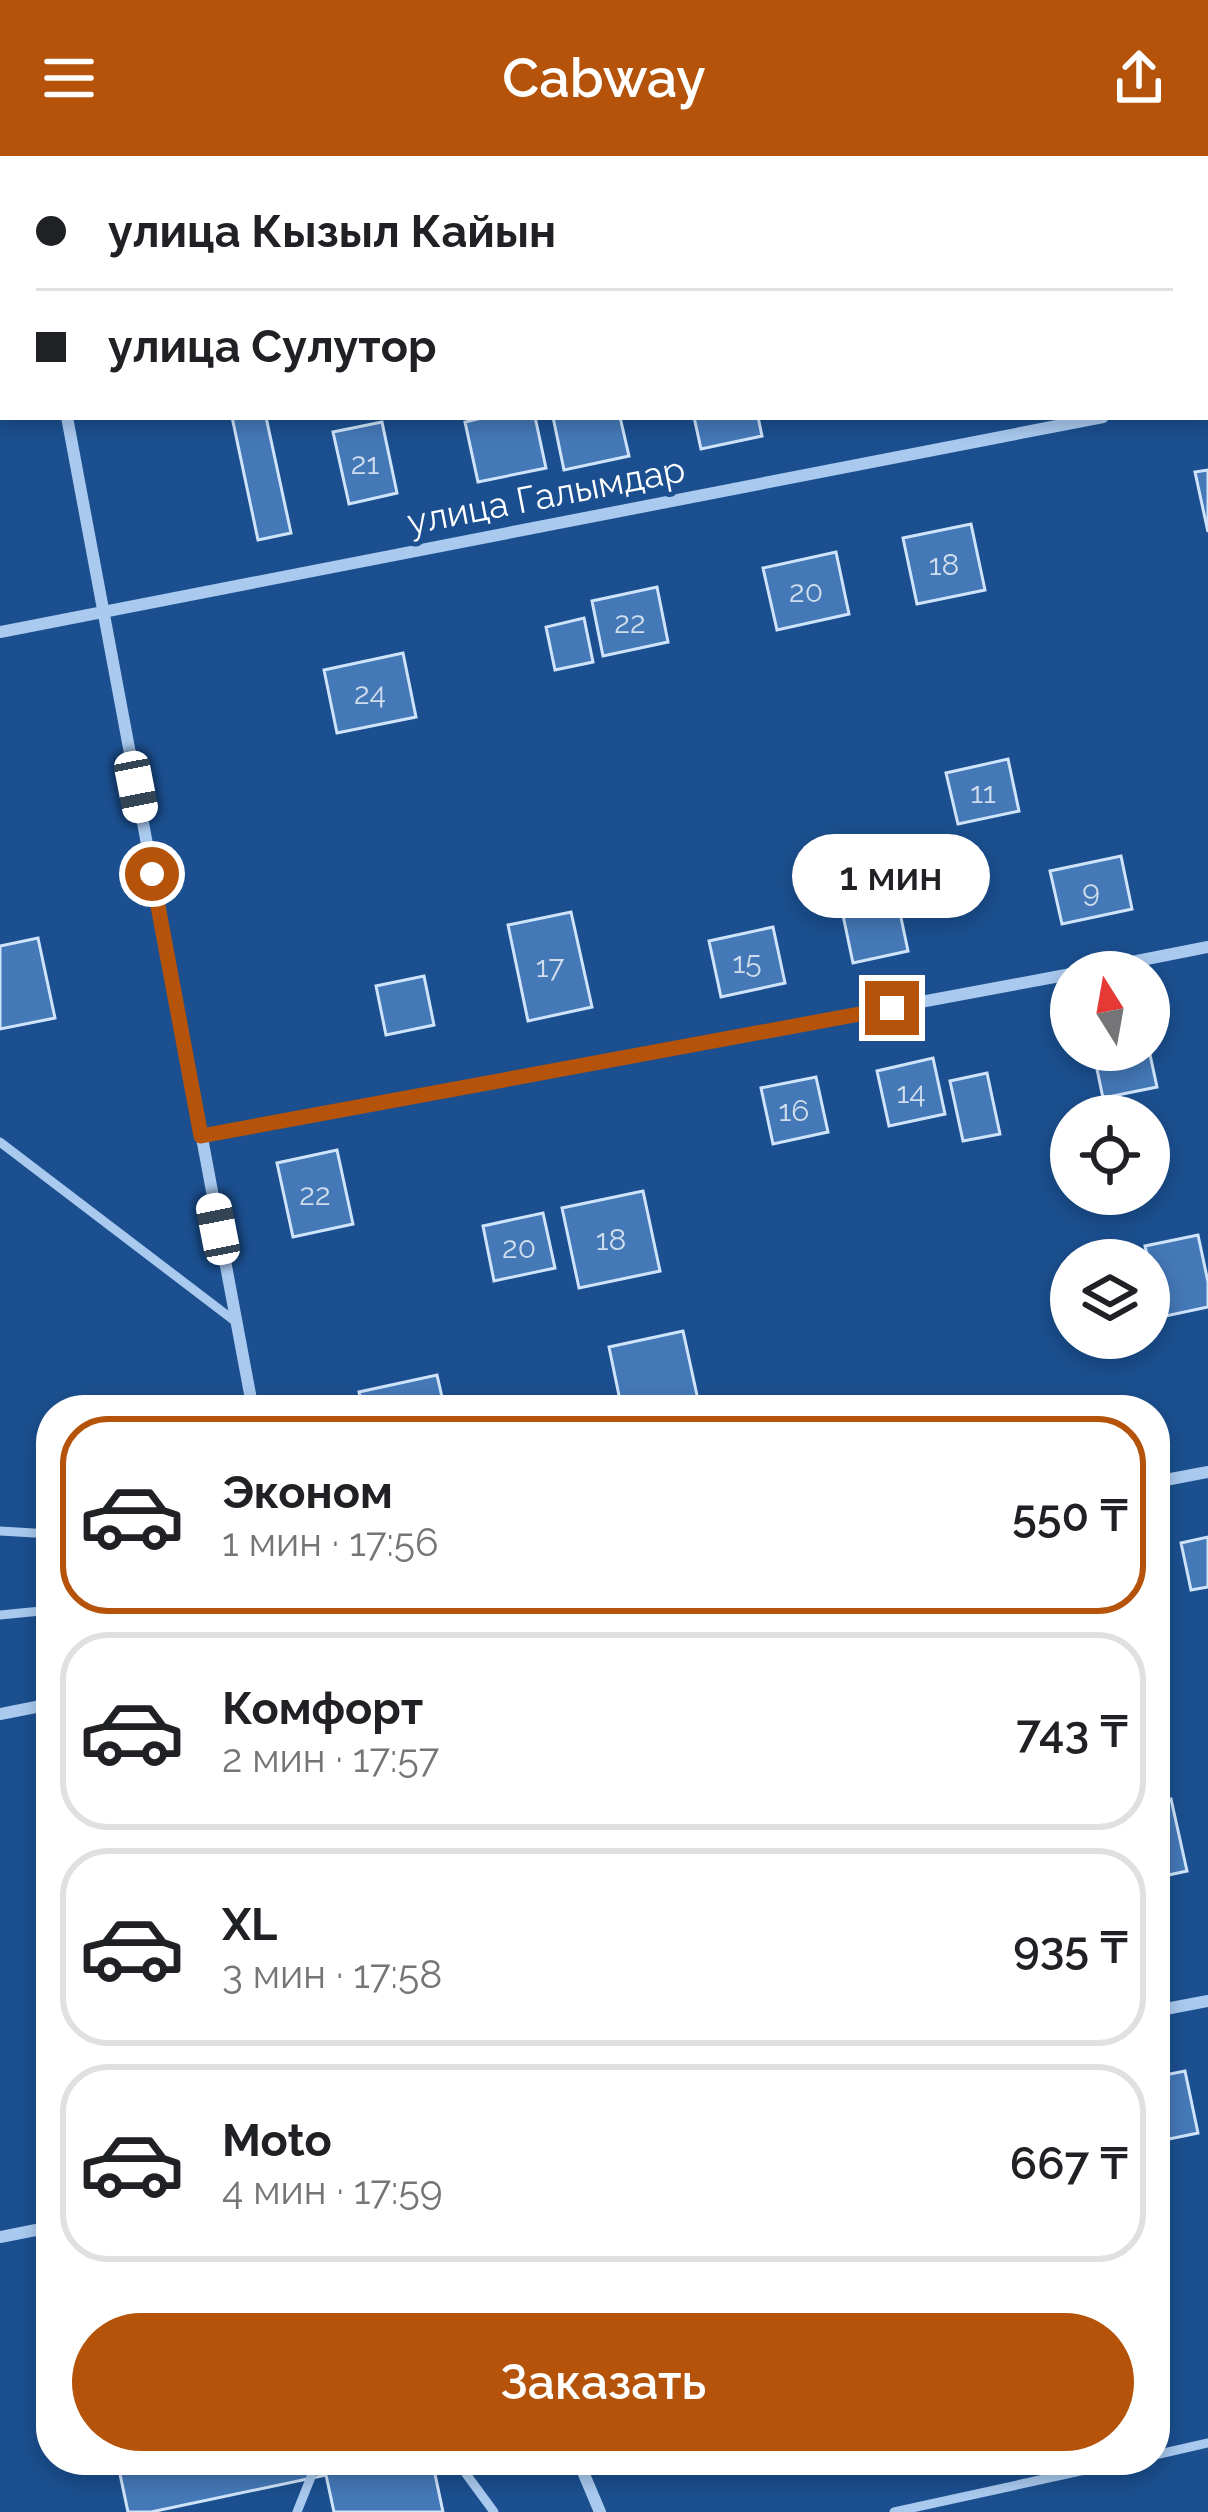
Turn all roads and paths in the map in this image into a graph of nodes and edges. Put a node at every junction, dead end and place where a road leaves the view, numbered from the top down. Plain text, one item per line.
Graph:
1 (68, 420) edge
2 (1088, 420) edge
3 (103, 612) junction
4 (0, 632) edge
5 (1208, 947) edge
6 (1170, 955) edge
7 (1050, 978) edge
8 (201, 1136) junction
9 (0, 1142) edge
10 (236, 1322) junction
11 (250, 1395) edge
12 (1208, 1472) edge
13 (1170, 1479) edge
14 (0, 1531) edge
15 (36, 1533) edge
16 (36, 1611) edge
17 (0, 1615) edge
18 (36, 1707) edge
19 (0, 1714) edge
20 (1208, 2001) edge
21 (1170, 2009) edge
22 (36, 2230) edge
23 (0, 2237) edge
24 (1208, 2443) edge
25 (1170, 2452) edge
26 (467, 2475) edge
27 (584, 2475) edge
28 (1062, 2475) edge
29 (311, 2477) dead end
30 (297, 2512) edge
31 (494, 2512) edge
32 (600, 2512) edge
33 (894, 2512) edge

1 - 3 street
2 - 3 street, улица Галымдар
3 - 4 street, улица Галымдар
3 - 8 street
5 - 6 street
7 - 8 street
8 - 10 street
9 - 10 lane
10 - 11 street
12 - 13 street
14 - 15 lane
16 - 17 lane
18 - 19 street
20 - 21 street
22 - 23 street
24 - 25 lane
26 - 31 lane
27 - 32 street
28 - 33 lane
29 - 30 lane

